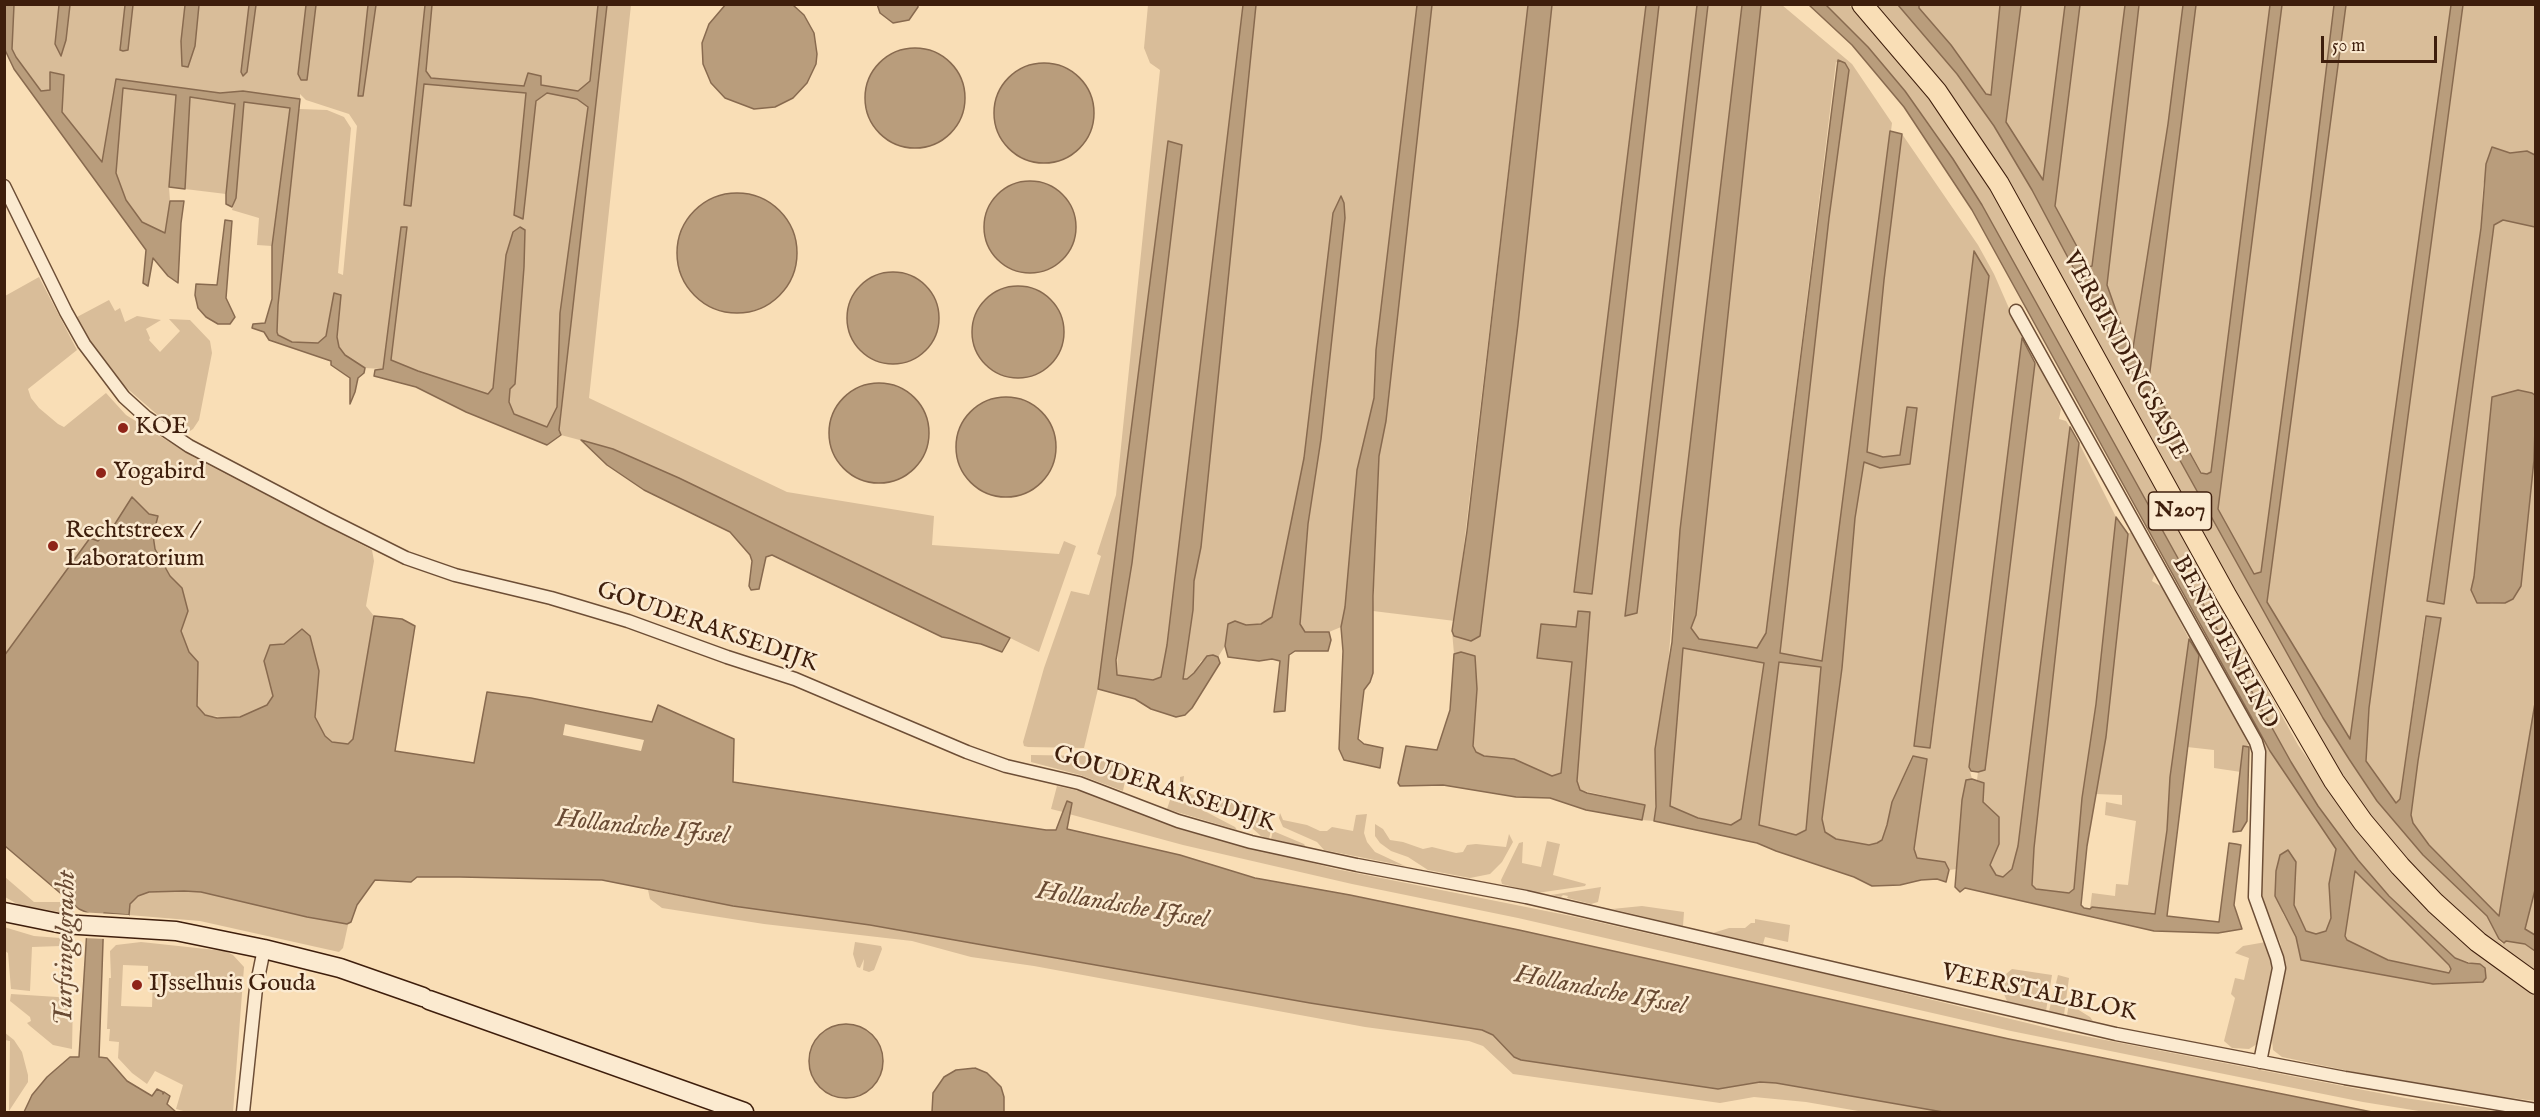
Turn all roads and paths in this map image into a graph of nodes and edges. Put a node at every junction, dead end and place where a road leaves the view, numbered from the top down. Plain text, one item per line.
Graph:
1 (1862, 4) edge
2 (4, 186) edge
3 (2016, 311) dead end
4 (1537, 900) joint
5 (4, 912) edge
6 (264, 949) junction
7 (2535, 984) edge
8 (2260, 1062) junction
9 (2535, 1110) edge
10 (243, 1113) edge
11 (744, 1113) edge

1 - 7 main road, VERBINDINGSASJE / N207
2 - 4 street, GOUDERAKSEDIJK
3 - 8 street, BENEDENEIND
4 - 8 street, VEERSTALBLOK
5 - 6 main road
6 - 10 street
6 - 11 main road
8 - 9 street, VEERSTALBLOK

